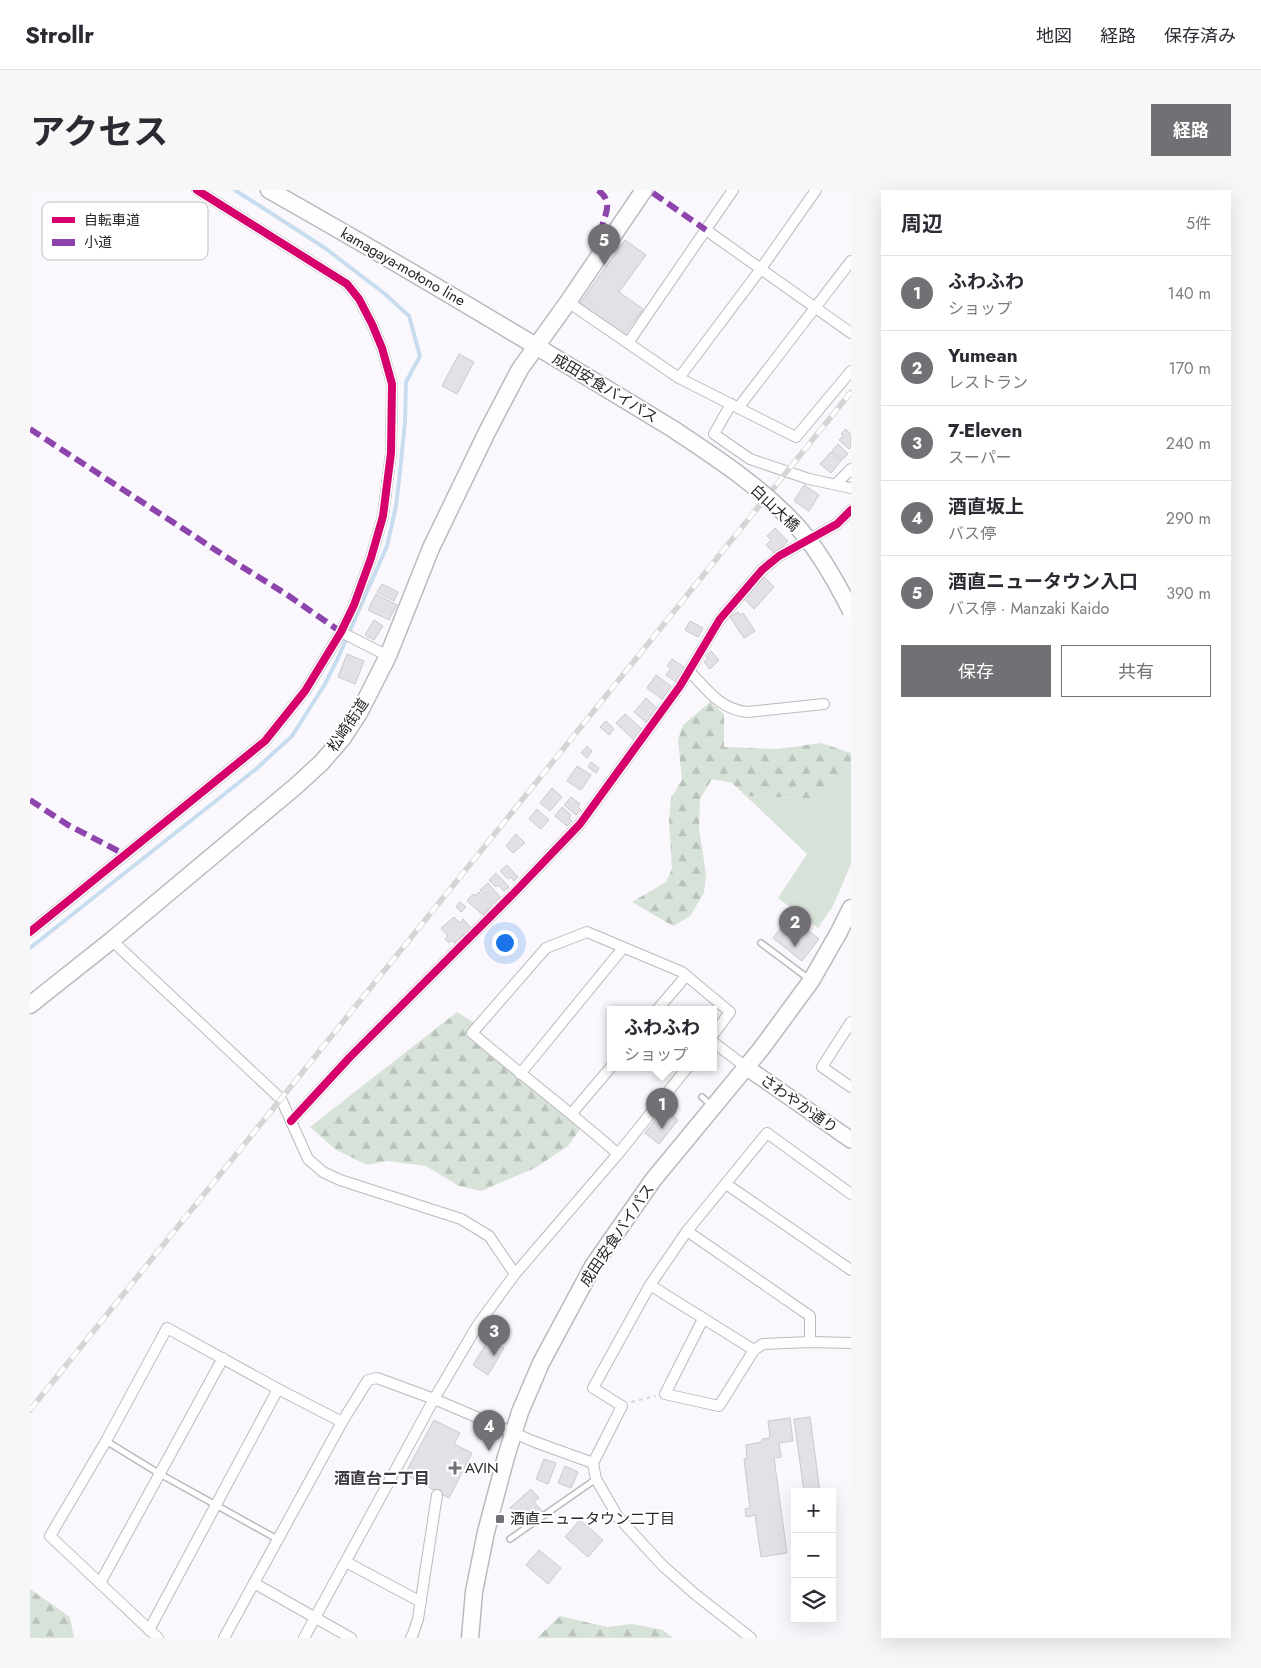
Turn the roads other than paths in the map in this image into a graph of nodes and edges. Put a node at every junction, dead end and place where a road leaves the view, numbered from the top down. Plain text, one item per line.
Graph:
1 (197, 190) edge
2 (269, 190) edge
3 (644, 190) edge
4 (733, 190) edge
5 (816, 190) edge
6 (706, 230) junction
7 (851, 261) edge
8 (760, 270) junction
9 (568, 302) junction
10 (815, 308) junction
11 (851, 333) edge
12 (628, 343) junction
13 (537, 346) junction
14 (851, 371) edge
15 (679, 378) junction
16 (735, 406) junction
17 (674, 430) joint
18 (851, 468) edge
19 (836, 484) junction
20 (851, 488) edge
21 (851, 510) edge
22 (851, 611) edge
23 (342, 632) junction
24 (388, 656) junction
25 (689, 671) junction
26 (824, 704) dead end
27 (851, 908) edge
28 (30, 932) edge
29 (112, 940) junction
30 (761, 944) dead end
31 (623, 948) junction
32 (686, 976) junction
33 (811, 981) junction
34 (30, 1005) edge
35 (661, 1006) edge
36 (851, 1022) edge
37 (717, 1030) edge
38 (717, 1045) edge
39 (746, 1067) junction
40 (608, 1071) edge
41 (685, 1071) edge
42 (520, 1074) junction
43 (851, 1087) edge
44 (572, 1113) junction
45 (291, 1121) junction
46 (851, 1140) edge
47 (618, 1154) junction
48 (726, 1184) junction
49 (851, 1194) edge
50 (687, 1230) junction
51 (851, 1270) edge
52 (515, 1274) junction
53 (650, 1285) junction
54 (703, 1319) junction
55 (810, 1342) junction
56 (851, 1343) edge
57 (754, 1350) junction
58 (223, 1358) junction
59 (278, 1389) junction
60 (434, 1399) junction
61 (342, 1422) junction
62 (514, 1433) junction
63 (106, 1441) junction
64 (593, 1463) junction
65 (160, 1474) junction
66 (596, 1479) junction
67 (437, 1495) dead end
68 (217, 1506) junction
69 (277, 1539) junction
70 (510, 1539) dead end
71 (346, 1562) junction
72 (100, 1583) junction
73 (254, 1583) junction
74 (421, 1602) junction
75 (315, 1617) junction
76 (149, 1630) junction
77 (158, 1638) edge
78 (224, 1638) edge
79 (304, 1638) edge
80 (351, 1638) edge
81 (411, 1638) edge
82 (470, 1638) edge
83 (751, 1638) edge

1 - 23 street
2 - 13 main road, kamagaya-motono line
3 - 9 main road, 松崎街道
4 - 6 street
5 - 8 street
6 - 8 street
6 - 12 street
7 - 10 street
8 - 10 street
8 - 15 street
9 - 12 street
9 - 13 main road, 松崎街道
10 - 11 street
10 - 16 street
12 - 15 street
13 - 17 main road, 成田安食バイパス
13 - 24 main road, 松崎街道
14 - 16 street
15 - 16 street
16 - 19 street
17 - 22 main road, 白山大橋, bridge
18 - 19 street
19 - 20 street
21 - 25 street
23 - 24 street
23 - 28 street
24 - 29 main road, 松崎街道
25 - 26 street
25 - 45 street
27 - 33 main road, 成田安食バイパス
29 - 34 main road, 松崎街道
29 - 45 street
30 - 33 lane
31 - 32 street
31 - 42 street
31 - 42 street
32 - 35 street
32 - 37 street
33 - 39 main road, 成田安食バイパス
36 - 43 street
38 - 39 street
39 - 46 street, さわやか通り
39 - 62 main road, 成田安食バイパス
40 - 44 street
41 - 47 street
42 - 44 street
44 - 47 street
45 - 52 street
47 - 52 street
48 - 49 street
48 - 50 street
48 - 51 street
50 - 53 street
50 - 55 street
52 - 60 street
53 - 54 street
53 - 64 street
54 - 57 street
54 - 57 street
55 - 56 street
55 - 57 street
58 - 59 street
58 - 63 street
58 - 65 street
59 - 61 street
59 - 68 street
60 - 61 street
60 - 62 street
60 - 71 street
61 - 69 street
62 - 64 street
62 - 82 main road, 成田安食バイパス
63 - 65 lane
63 - 72 street
64 - 66 street
65 - 68 lane
65 - 72 street
66 - 70 lane
66 - 83 street
67 - 74 street
68 - 69 lane
68 - 76 street
69 - 73 street
71 - 74 street
71 - 75 street
72 - 76 street
73 - 75 street
73 - 78 street
74 - 81 street
75 - 79 street
75 - 80 street
76 - 77 street

